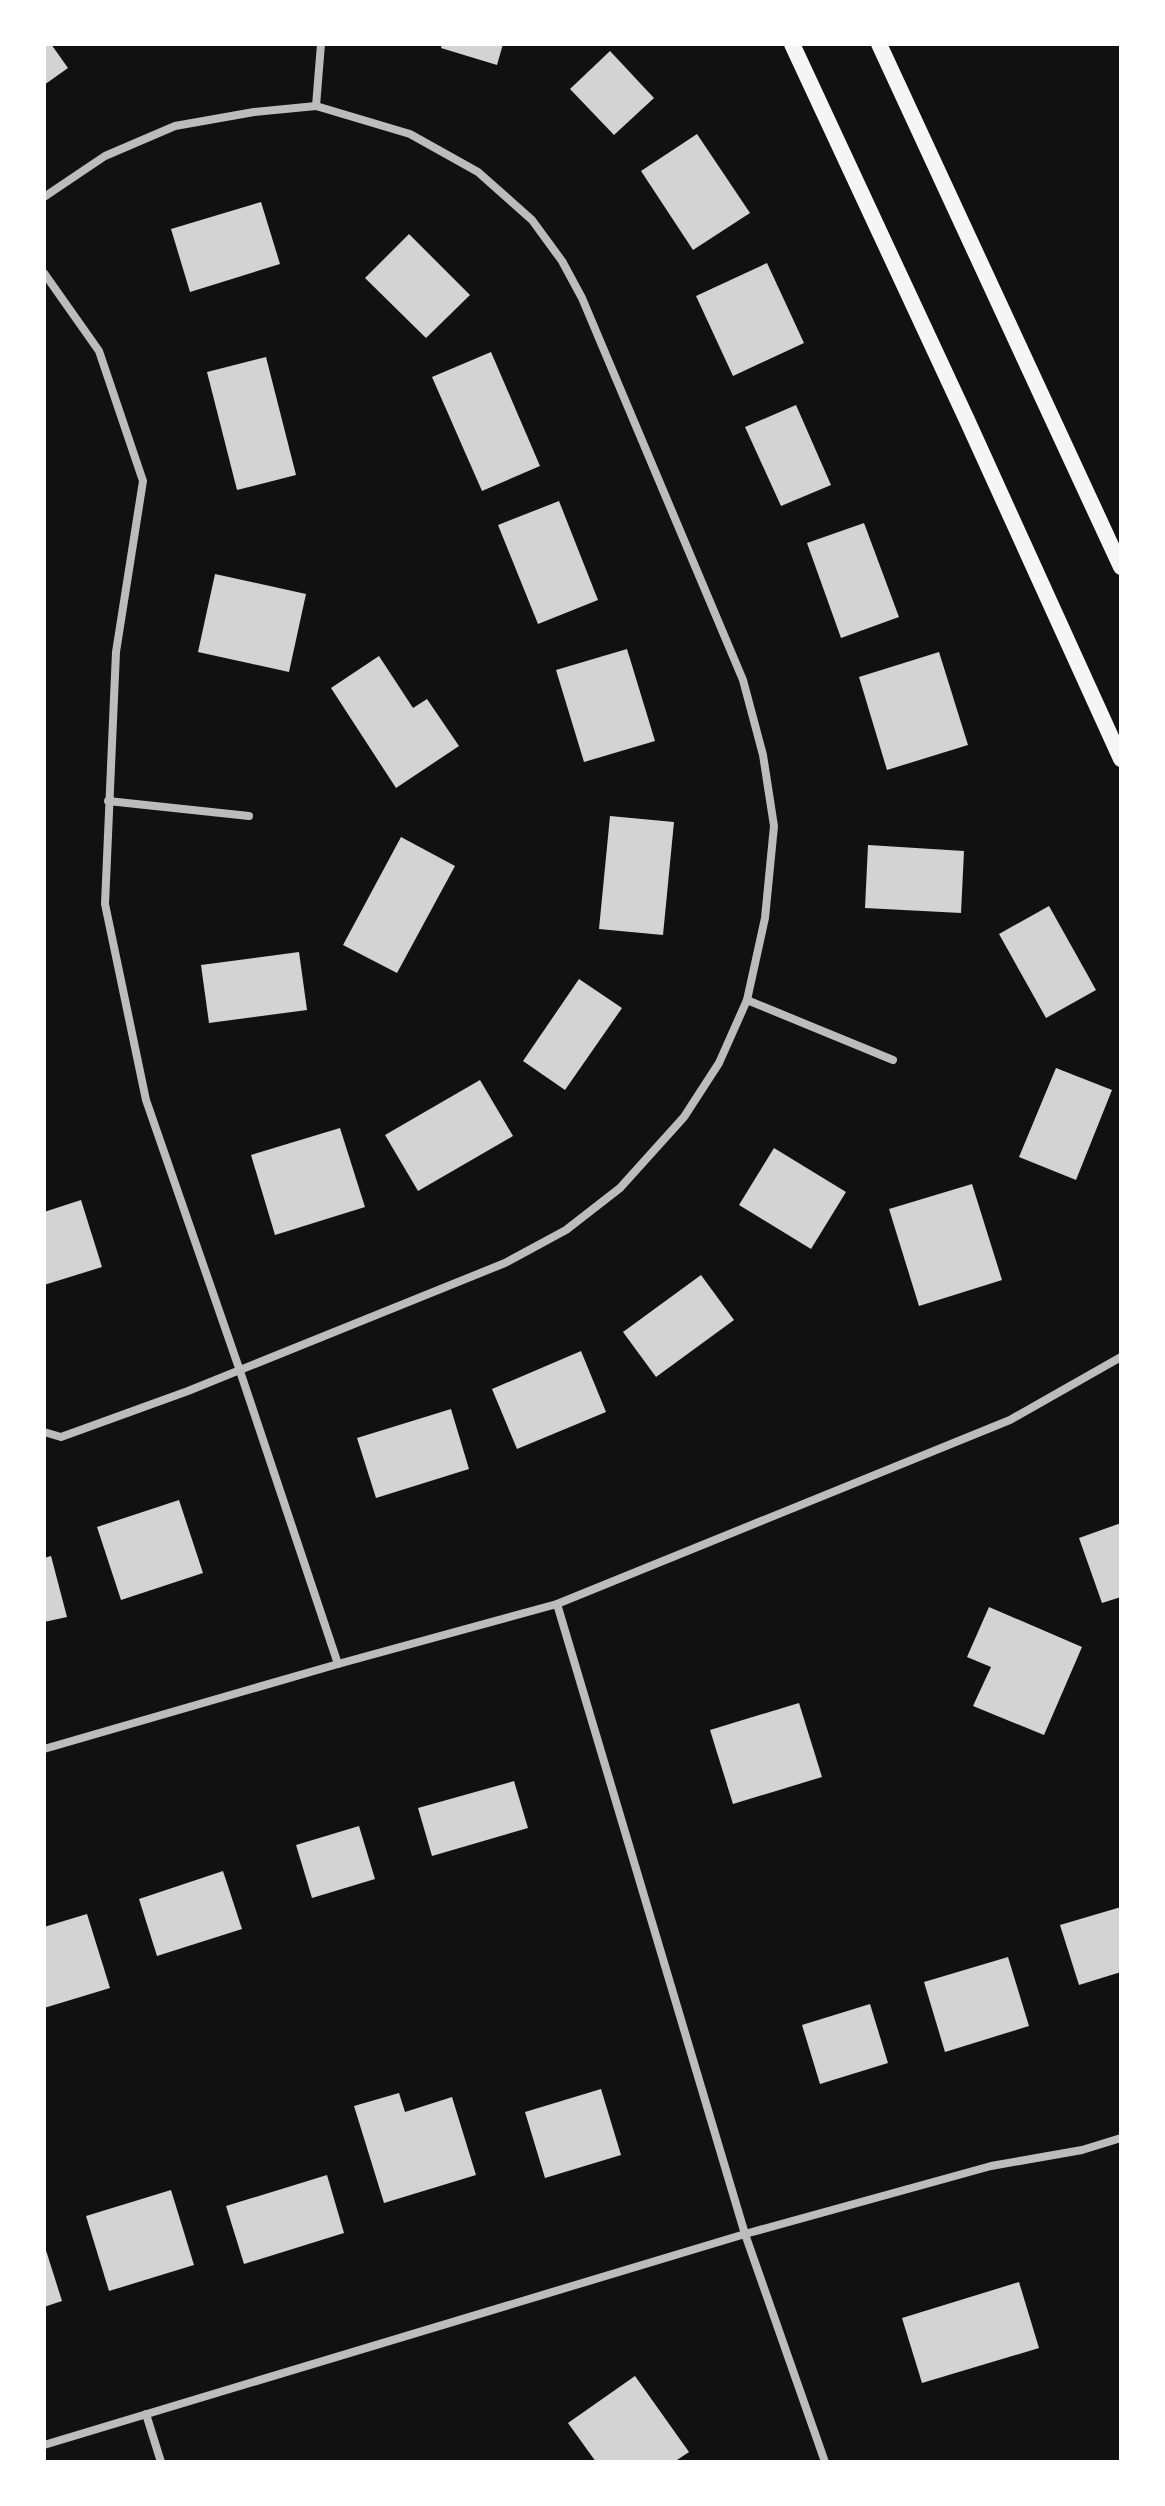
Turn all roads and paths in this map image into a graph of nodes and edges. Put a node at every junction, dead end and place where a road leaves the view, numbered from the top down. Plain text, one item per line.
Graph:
1 (321, 44) edge
2 (792, 44) edge
3 (879, 44) edge
4 (316, 106) junction
5 (44, 197) edge
6 (44, 273) edge
7 (1121, 567) edge
8 (1121, 759) edge
9 (108, 801) junction
10 (249, 816) dead end
11 (747, 1000) junction
12 (893, 1060) dead end
13 (1121, 1357) edge
14 (240, 1371) junction
15 (44, 1432) edge
16 (557, 1604) junction
17 (338, 1664) junction
18 (44, 1749) edge
19 (1121, 2138) edge
20 (745, 2234) junction
21 (146, 2414) junction
22 (44, 2445) edge
23 (161, 2462) edge
24 (825, 2462) edge

1 - 4 street
2 - 8 main road
3 - 7 main road
4 - 5 street
4 - 11 street
6 - 9 street
9 - 10 street
9 - 14 street
11 - 12 street
11 - 14 street
13 - 16 street
14 - 15 street
14 - 17 street
16 - 17 street
16 - 20 street
17 - 18 street
19 - 20 street
20 - 21 street
20 - 24 street
21 - 22 street
21 - 23 street

